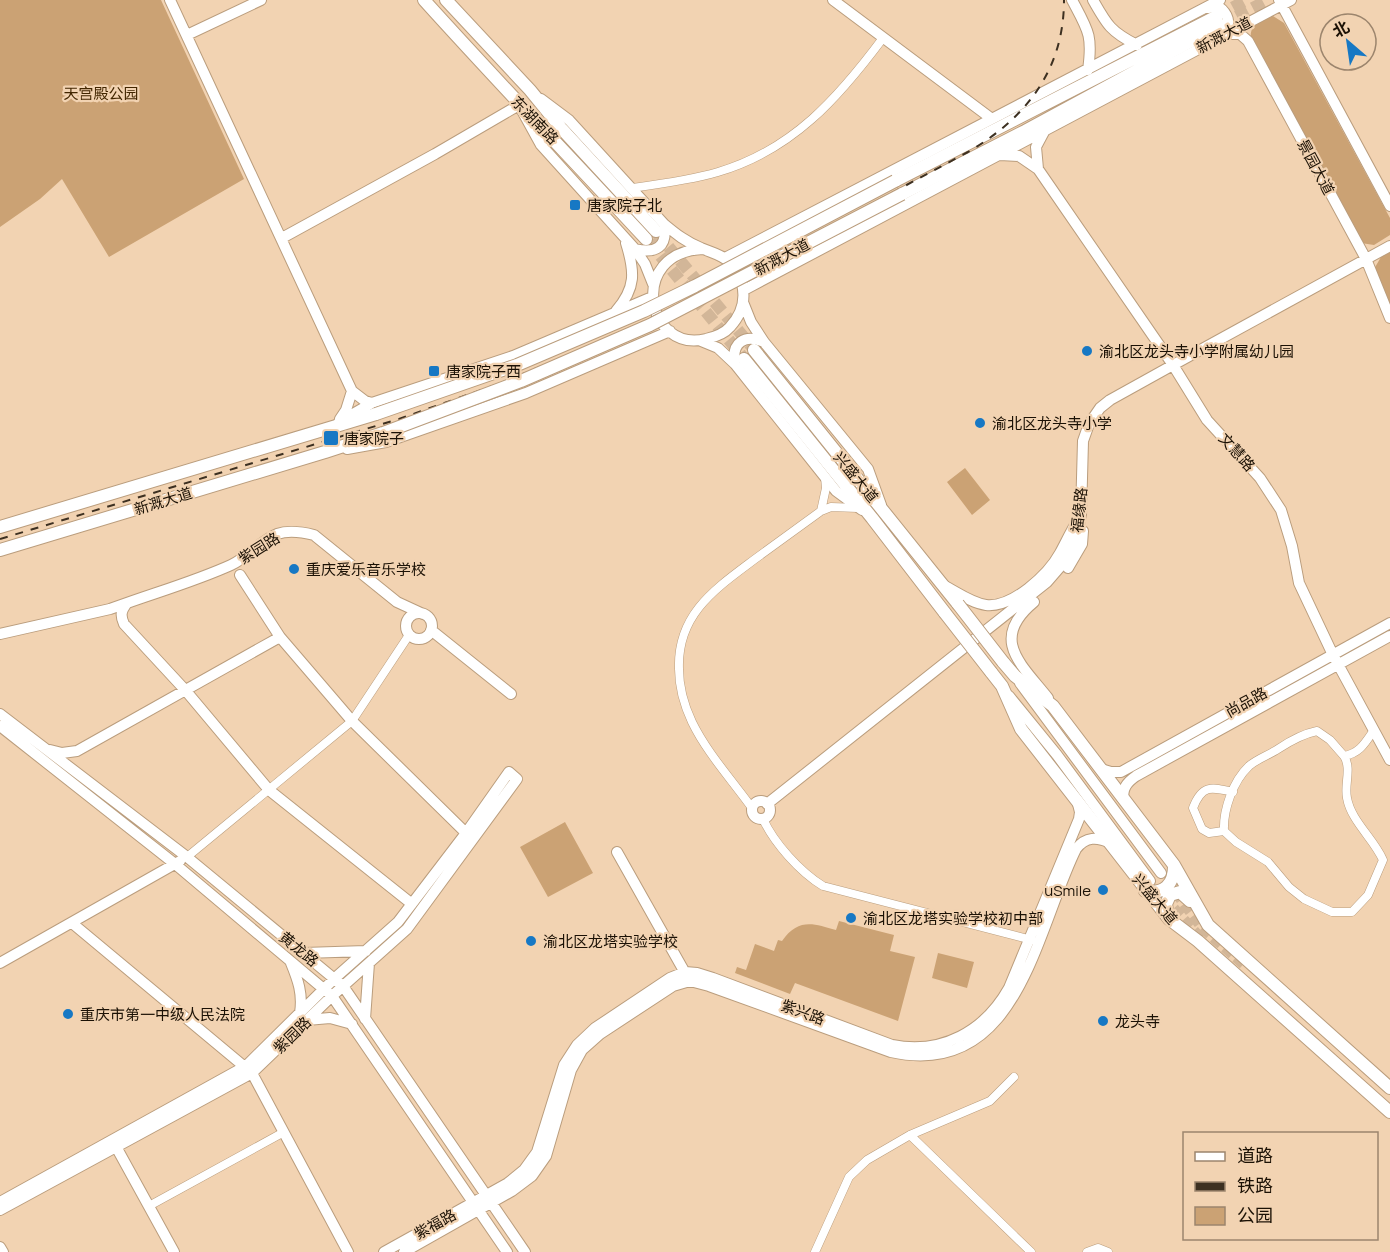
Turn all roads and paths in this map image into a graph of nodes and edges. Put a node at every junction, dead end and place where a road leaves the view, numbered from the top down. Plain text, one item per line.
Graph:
1 (170, 0) edge
2 (261, 0) edge
3 (424, 0) edge
4 (448, 0) edge
5 (833, 0) edge
6 (1072, 0) edge
7 (1093, 0) edge
8 (1211, 0) edge
9 (1220, 0) edge
10 (1267, 0) edge
11 (1283, 2) edge
12 (1202, 10) junction
13 (1221, 25) junction
14 (187, 35) junction
15 (884, 38) junction
16 (1137, 45) junction
17 (1088, 70) junction
18 (530, 90) junction
19 (519, 105) junction
20 (992, 119) junction
21 (1044, 132) junction
22 (1000, 155) junction
23 (1038, 169) junction
24 (632, 188) junction
25 (1390, 206) edge
26 (655, 232) junction
27 (768, 236) junction
28 (282, 238) junction
29 (625, 238) junction
30 (1390, 246) edge
31 (635, 249) junction
32 (703, 249) junction
33 (725, 258) junction
34 (1366, 259) junction
35 (786, 267) junction
36 (653, 284) junction
37 (744, 290) junction
38 (652, 297) junction
39 (743, 302) junction
40 (614, 314) junction
41 (1390, 318) edge
42 (670, 331) junction
43 (701, 341) junction
44 (759, 346) junction
45 (629, 350) junction
46 (740, 361) junction
47 (1173, 365) junction
48 (352, 391) junction
49 (374, 409) junction
50 (338, 422) junction
51 (322, 430) junction
52 (326, 452) junction
53 (825, 477) junction
54 (859, 508) junction
55 (821, 511) junction
56 (878, 514) junction
57 (1081, 515) junction
58 (0, 527) edge
59 (0, 550) edge
60 (244, 557) junction
61 (219, 570) junction
62 (240, 575) junction
63 (941, 584) junction
64 (397, 602) junction
65 (127, 603) junction
66 (423, 614) junction
67 (406, 623) junction
68 (1390, 623) edge
69 (431, 630) junction
70 (0, 634) edge
71 (409, 635) junction
72 (1390, 636) edge
73 (280, 637) junction
74 (1336, 659) junction
75 (1015, 676) junction
76 (1002, 686) junction
77 (186, 691) junction
78 (511, 694) dead end
79 (1053, 706) junction
80 (0, 714) edge
81 (352, 721) junction
82 (0, 726) edge
83 (1374, 730) junction
84 (42, 748) junction
85 (1344, 756) junction
86 (1390, 760) edge
87 (1101, 769) junction
88 (269, 790) junction
89 (1233, 792) junction
90 (1076, 799) junction
91 (1123, 800) junction
92 (767, 804) junction
93 (752, 808) junction
94 (763, 819) junction
95 (1224, 831) junction
96 (466, 833) junction
97 (1111, 843) junction
98 (617, 852) dead end
99 (187, 857) junction
100 (175, 864) junction
101 (1174, 865) junction
102 (1161, 873) dead end
103 (188, 874) junction
104 (155, 876) junction
105 (1148, 886) junction
106 (412, 904) junction
107 (1199, 911) junction
108 (1169, 919) junction
109 (72, 923) junction
110 (1034, 940) junction
111 (366, 951) junction
112 (304, 953) junction
113 (290, 960) junction
114 (0, 963) edge
115 (369, 963) junction
116 (687, 977) junction
117 (339, 982) junction
118 (328, 992) junction
119 (303, 1017) junction
120 (365, 1020) junction
121 (352, 1024) junction
122 (249, 1070) junction
123 (1014, 1077) dead end
124 (1390, 1088) edge
125 (1390, 1112) edge
126 (284, 1132) junction
127 (909, 1135) junction
128 (115, 1143) junction
129 (463, 1189) junction
130 (488, 1199) junction
131 (0, 1202) edge
132 (149, 1206) junction
133 (475, 1207) junction
134 (0, 1210) edge
135 (457, 1211) junction
136 (0, 1247) edge
137 (3, 1252) edge
138 (174, 1252) edge
139 (348, 1252) edge
140 (384, 1252) edge
141 (404, 1252) edge
142 (507, 1252) edge
143 (525, 1252) edge
144 (815, 1252) edge
145 (1031, 1252) edge
146 (1087, 1252) edge
147 (1108, 1252) edge

1 - 14 street
2 - 14 street
3 - 19 main road, 东湖南路
4 - 18 main road, 东湖南路
5 - 15 street
6 - 17 street
7 - 16 street
8 - 12 street
9 - 12 street, 新溉大道
10 - 11 street
11 - 13 street, 新溉大道
11 - 25 street
12 - 13 street
12 - 16 street, 新溉大道
13 - 21 street, 新溉大道
13 - 34 street, 景园大道
13 - 49 main road, 新溉大道, bridge
13 - 52 main road, 新溉大道, bridge
14 - 28 street
15 - 20 street
15 - 24 street
16 - 17 street, 新溉大道
17 - 20 street, 新溉大道
18 - 24 street
18 - 26 main road, 东湖南路
19 - 26 main road, 东湖南路
19 - 28 street
19 - 29 street
20 - 27 street, 新溉大道
21 - 22 street, 新溉大道
21 - 23 street
22 - 23 street
22 - 35 street, 新溉大道
23 - 47 street, 文慧路
24 - 26 street
26 - 31 street
26 - 32 street
27 - 33 street, 新溉大道
27 - 35 street
28 - 48 street
29 - 31 street
29 - 40 street
30 - 34 street, 福缘路
31 - 36 street
32 - 33 street
32 - 36 street
33 - 37 street
34 - 41 street, 景园大道
34 - 47 street, 福缘路
35 - 37 street, 新溉大道
36 - 38 street
37 - 39 street
38 - 40 street, 新溉大道
38 - 42 street
39 - 43 street
39 - 44 street
40 - 45 street
40 - 49 street, 新溉大道
42 - 43 street
42 - 45 street, 新溉大道
43 - 46 street
44 - 46 street
44 - 56 main road, 兴盛大道
45 - 52 street, 新溉大道
46 - 53 street
46 - 56 main road, 兴盛大道
47 - 57 street, 福缘路
47 - 74 street, 文慧路
48 - 49 street
48 - 50 street
49 - 50 street, 新溉大道
49 - 51 main road, 新溉大道
50 - 51 street, 新溉大道
51 - 58 main road, 新溉大道
52 - 59 main road, 新溉大道
53 - 54 street
53 - 55 street
54 - 55 street
54 - 56 street
55 - 93 street
56 - 63 main road, 兴盛大道
56 - 76 main road, 兴盛大道, bridge
57 - 63 street
57 - 79 street
57 - 92 street, 福缘路
60 - 61 street, 紫园路
60 - 62 street
60 - 64 street, 紫园路
61 - 62 street
61 - 65 street, 紫园路
62 - 73 street
63 - 75 main road, 兴盛大道, bridge
64 - 66 street
64 - 67 street
65 - 70 street, 紫园路
65 - 77 street
66 - 67 street
66 - 69 street
67 - 71 street
68 - 74 street, 尚品路
69 - 71 street
69 - 78 street
71 - 81 street
72 - 74 street, 尚品路
73 - 77 street
73 - 81 street
74 - 83 street, 文慧路
74 - 87 street, 尚品路
74 - 91 street, 尚品路
75 - 79 main road, 兴盛大道
75 - 102 street
76 - 90 main road, 兴盛大道
76 - 105 street
77 - 84 street
77 - 88 street
79 - 87 main road, 兴盛大道
80 - 84 street, 黄龙路
81 - 88 street
81 - 96 street
82 - 100 street, 黄龙路
83 - 85 street
83 - 86 street, 文慧路
84 - 99 street, 黄龙路
85 - 89 street
85 - 95 street
87 - 91 main road, 兴盛大道
88 - 99 street
88 - 106 street
89 - 95 street
89 - 95 street
90 - 97 main road, 兴盛大道
90 - 110 street, 紫兴路
91 - 101 main road, 兴盛大道
92 - 93 street, 福缘路
92 - 94 street
93 - 94 street
94 - 110 street
96 - 106 street, 紫园路
96 - 115 street, 紫园路
97 - 105 main road, 兴盛大道
97 - 110 street, 紫兴路
98 - 116 street
99 - 100 street
99 - 112 street, 黄龙路
100 - 103 street, 黄龙路
100 - 104 street
101 - 105 main road
101 - 107 main road, 兴盛大道
103 - 104 street
103 - 113 street, 黄龙路
104 - 109 street
105 - 108 main road, 兴盛大道
106 - 111 street, 紫园路
107 - 108 main road
107 - 124 main road, 兴盛大道
108 - 125 main road, 兴盛大道
109 - 114 street
109 - 122 street
110 - 116 street, 紫兴路
111 - 112 street
111 - 117 street, 紫园路
112 - 117 street, 黄龙路
113 - 118 street, 黄龙路
113 - 119 street
115 - 117 street, 紫园路
115 - 120 street
116 - 130 street
117 - 118 street, 紫园路
117 - 120 street, 黄龙路
118 - 119 street, 紫园路
118 - 121 street, 黄龙路
119 - 121 street
119 - 122 street, 紫园路
120 - 130 street, 黄龙路
121 - 129 street, 黄龙路
122 - 126 street
122 - 128 street, 紫园路
123 - 127 street
126 - 132 street
126 - 139 street
127 - 144 street
127 - 145 street
128 - 131 street, 紫园路
128 - 132 street
128 - 134 street, 紫园路
129 - 133 street, 黄龙路
129 - 135 street
130 - 133 street, 紫福路
130 - 143 street, 黄龙路
132 - 138 street
133 - 135 street, 紫福路
133 - 141 street, 紫福路
133 - 142 street, 黄龙路
135 - 140 street, 紫福路
136 - 137 street
146 - 147 street

